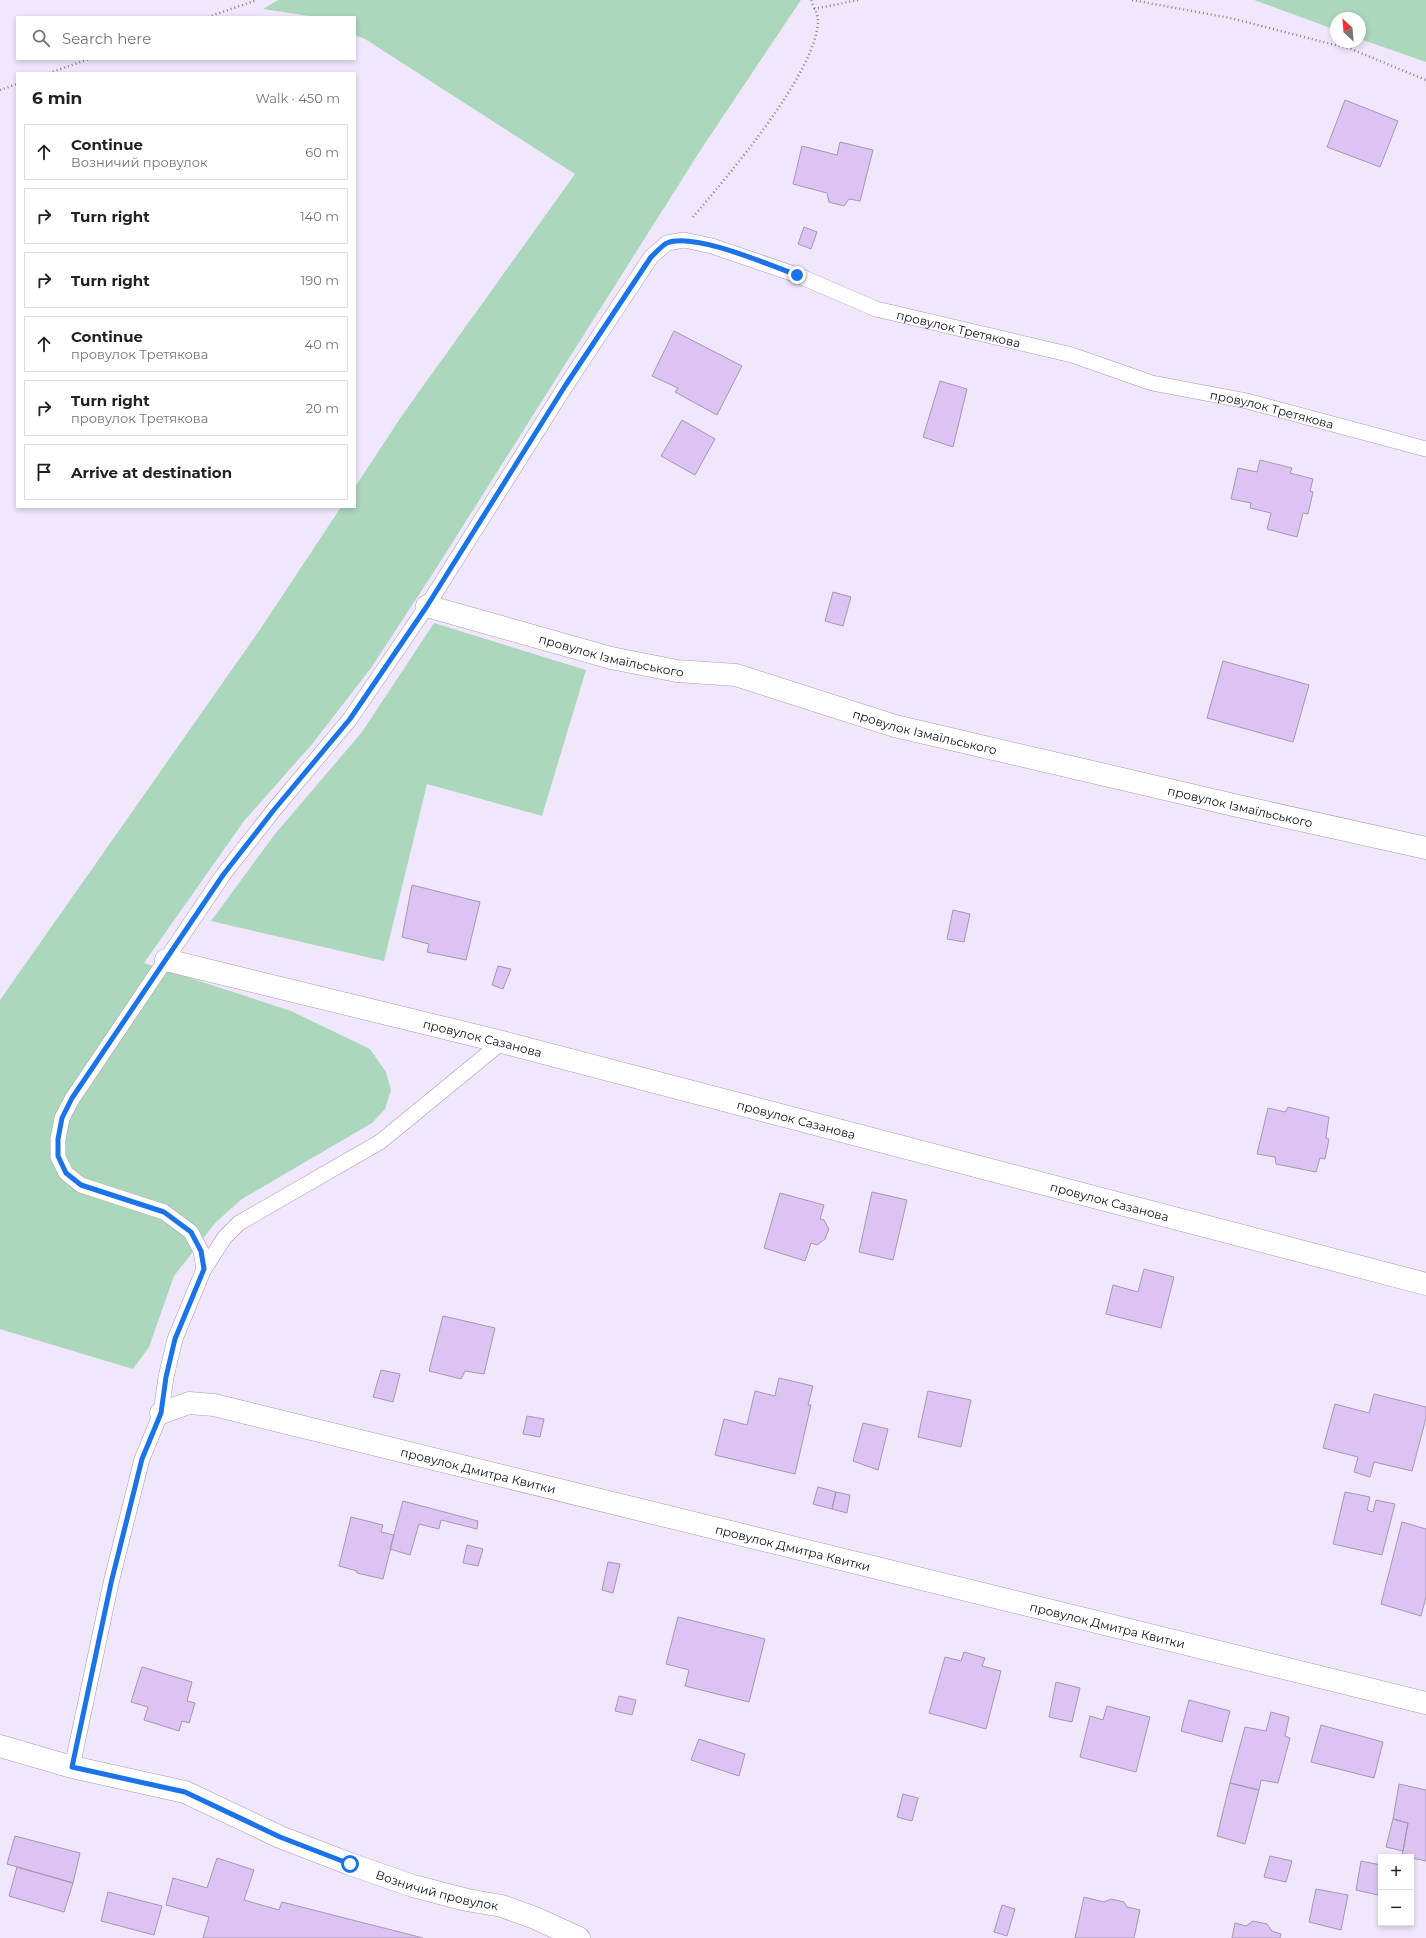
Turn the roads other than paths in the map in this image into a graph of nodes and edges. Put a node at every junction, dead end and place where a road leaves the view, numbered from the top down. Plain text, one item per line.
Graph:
1 (1426, 449) edge
2 (427, 606) junction
3 (1426, 848) edge
4 (166, 960) junction
5 (502, 1042) junction
6 (204, 1269) junction
7 (1426, 1284) edge
8 (161, 1413) junction
9 (1426, 1703) edge
10 (0, 1746) edge
11 (72, 1767) junction
12 (579, 1938) edge

1 - 2 lane, провулок Третякова
2 - 3 street, провулок Ізмаїльського
2 - 4 lane
4 - 5 street, провулок Сазанова
4 - 6 lane
5 - 6 lane
5 - 7 street, провулок Сазанова
6 - 8 lane
8 - 9 street, провулок Дмитра Квитки
8 - 11 lane
10 - 11 street, Возничий провулок
11 - 12 street, Возничий провулок

